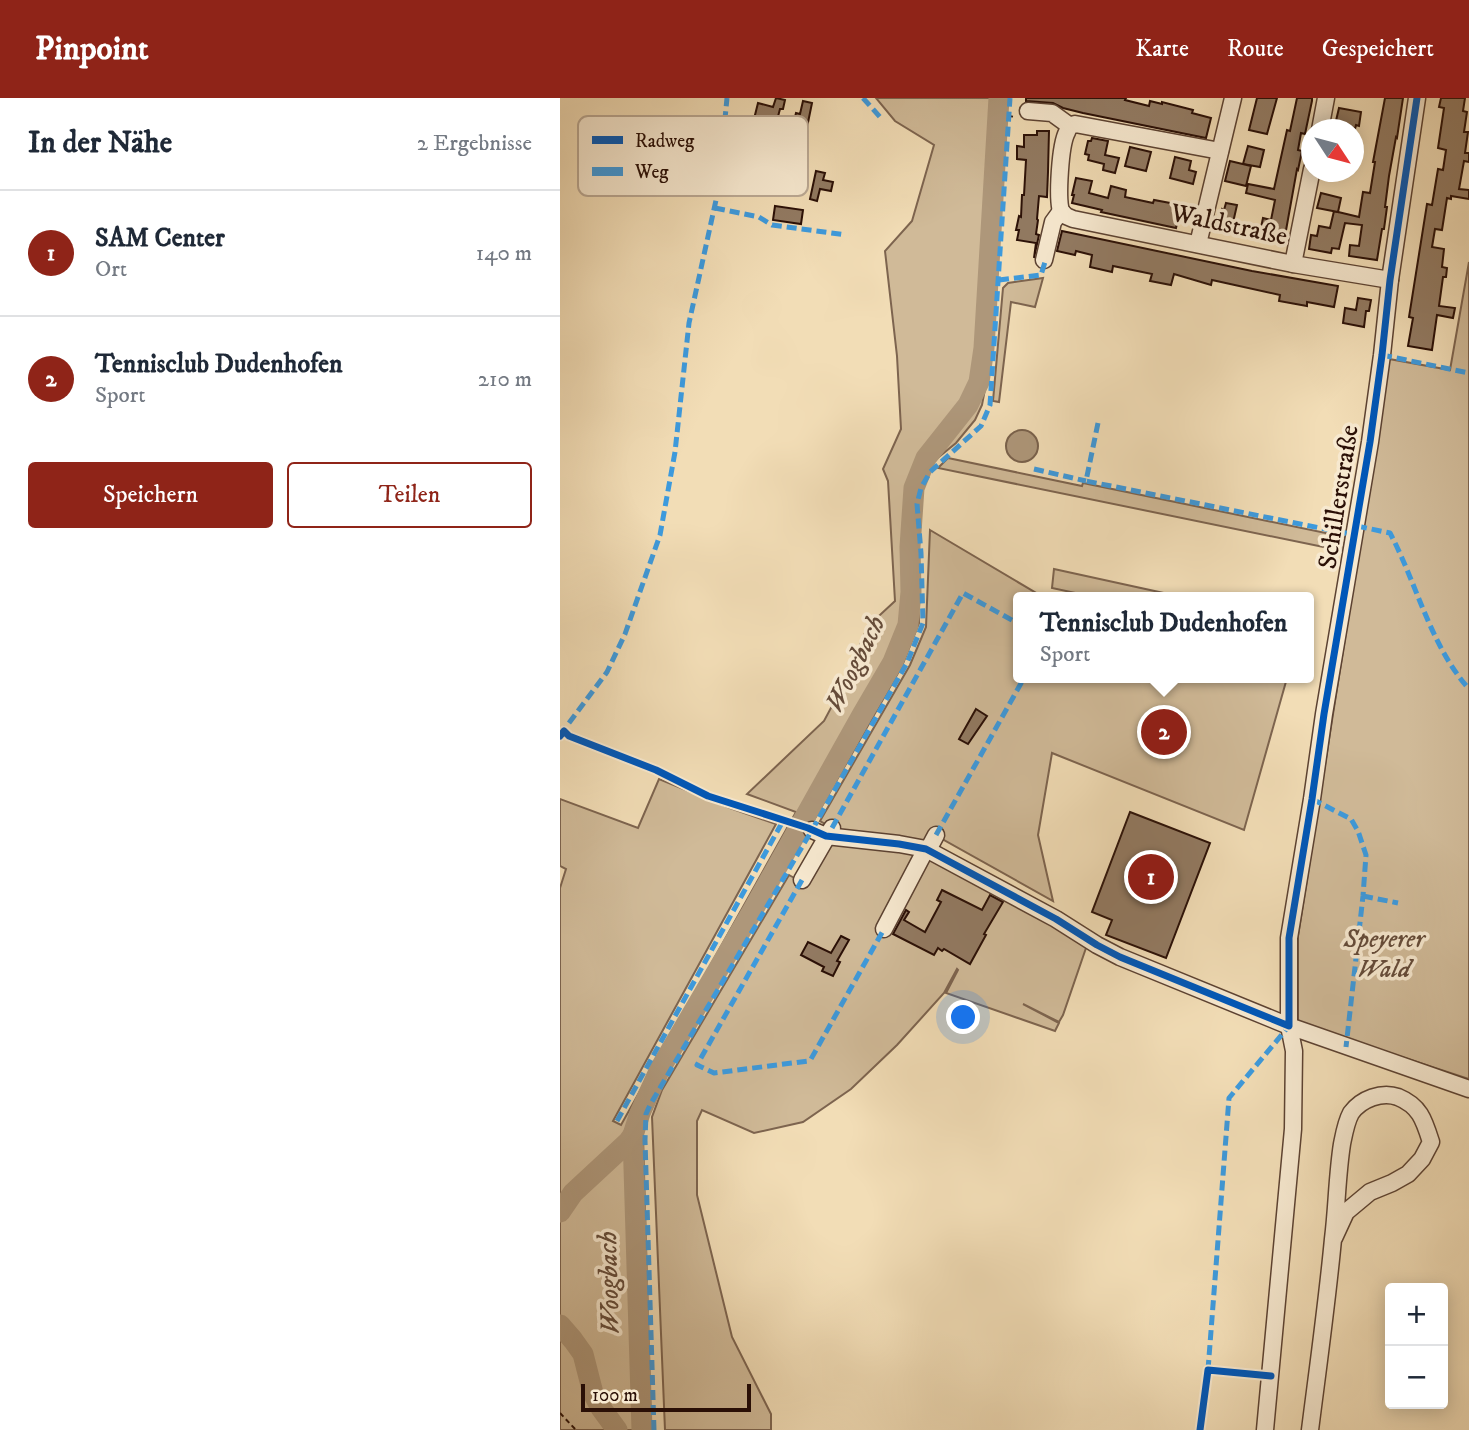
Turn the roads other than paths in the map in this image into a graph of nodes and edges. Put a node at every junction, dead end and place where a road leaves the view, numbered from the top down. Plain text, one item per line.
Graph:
1 (1233, 98) edge
2 (1326, 98) edge
3 (1417, 98) edge
4 (1028, 111) dead end
5 (1322, 119) edge
6 (1070, 127) junction
7 (1220, 151) junction
8 (1309, 182) edge
9 (1061, 211) junction
10 (1198, 244) junction
11 (1044, 260) dead end
12 (1293, 264) junction
13 (1390, 280) junction
14 (936, 835) dead end
15 (927, 850) junction
16 (802, 880) dead end
17 (884, 929) dead end
18 (1289, 1026) junction
19 (1469, 1089) edge
20 (1334, 1238) junction
21 (1265, 1430) edge
22 (1310, 1430) edge

1 - 7 street
2 - 5 street
3 - 13 street, Schillerstraße
4 - 6 street
6 - 7 street
6 - 9 street
7 - 10 street
8 - 12 street
9 - 10 street, Waldstraße
9 - 11 street
10 - 12 street, Waldstraße
12 - 13 street, Waldstraße
13 - 18 street, Schillerstraße
14 - 15 street
15 - 16 street
15 - 17 street
15 - 18 street
18 - 19 street
18 - 21 street, Schillerstraße
20 - 20 street
20 - 22 street

